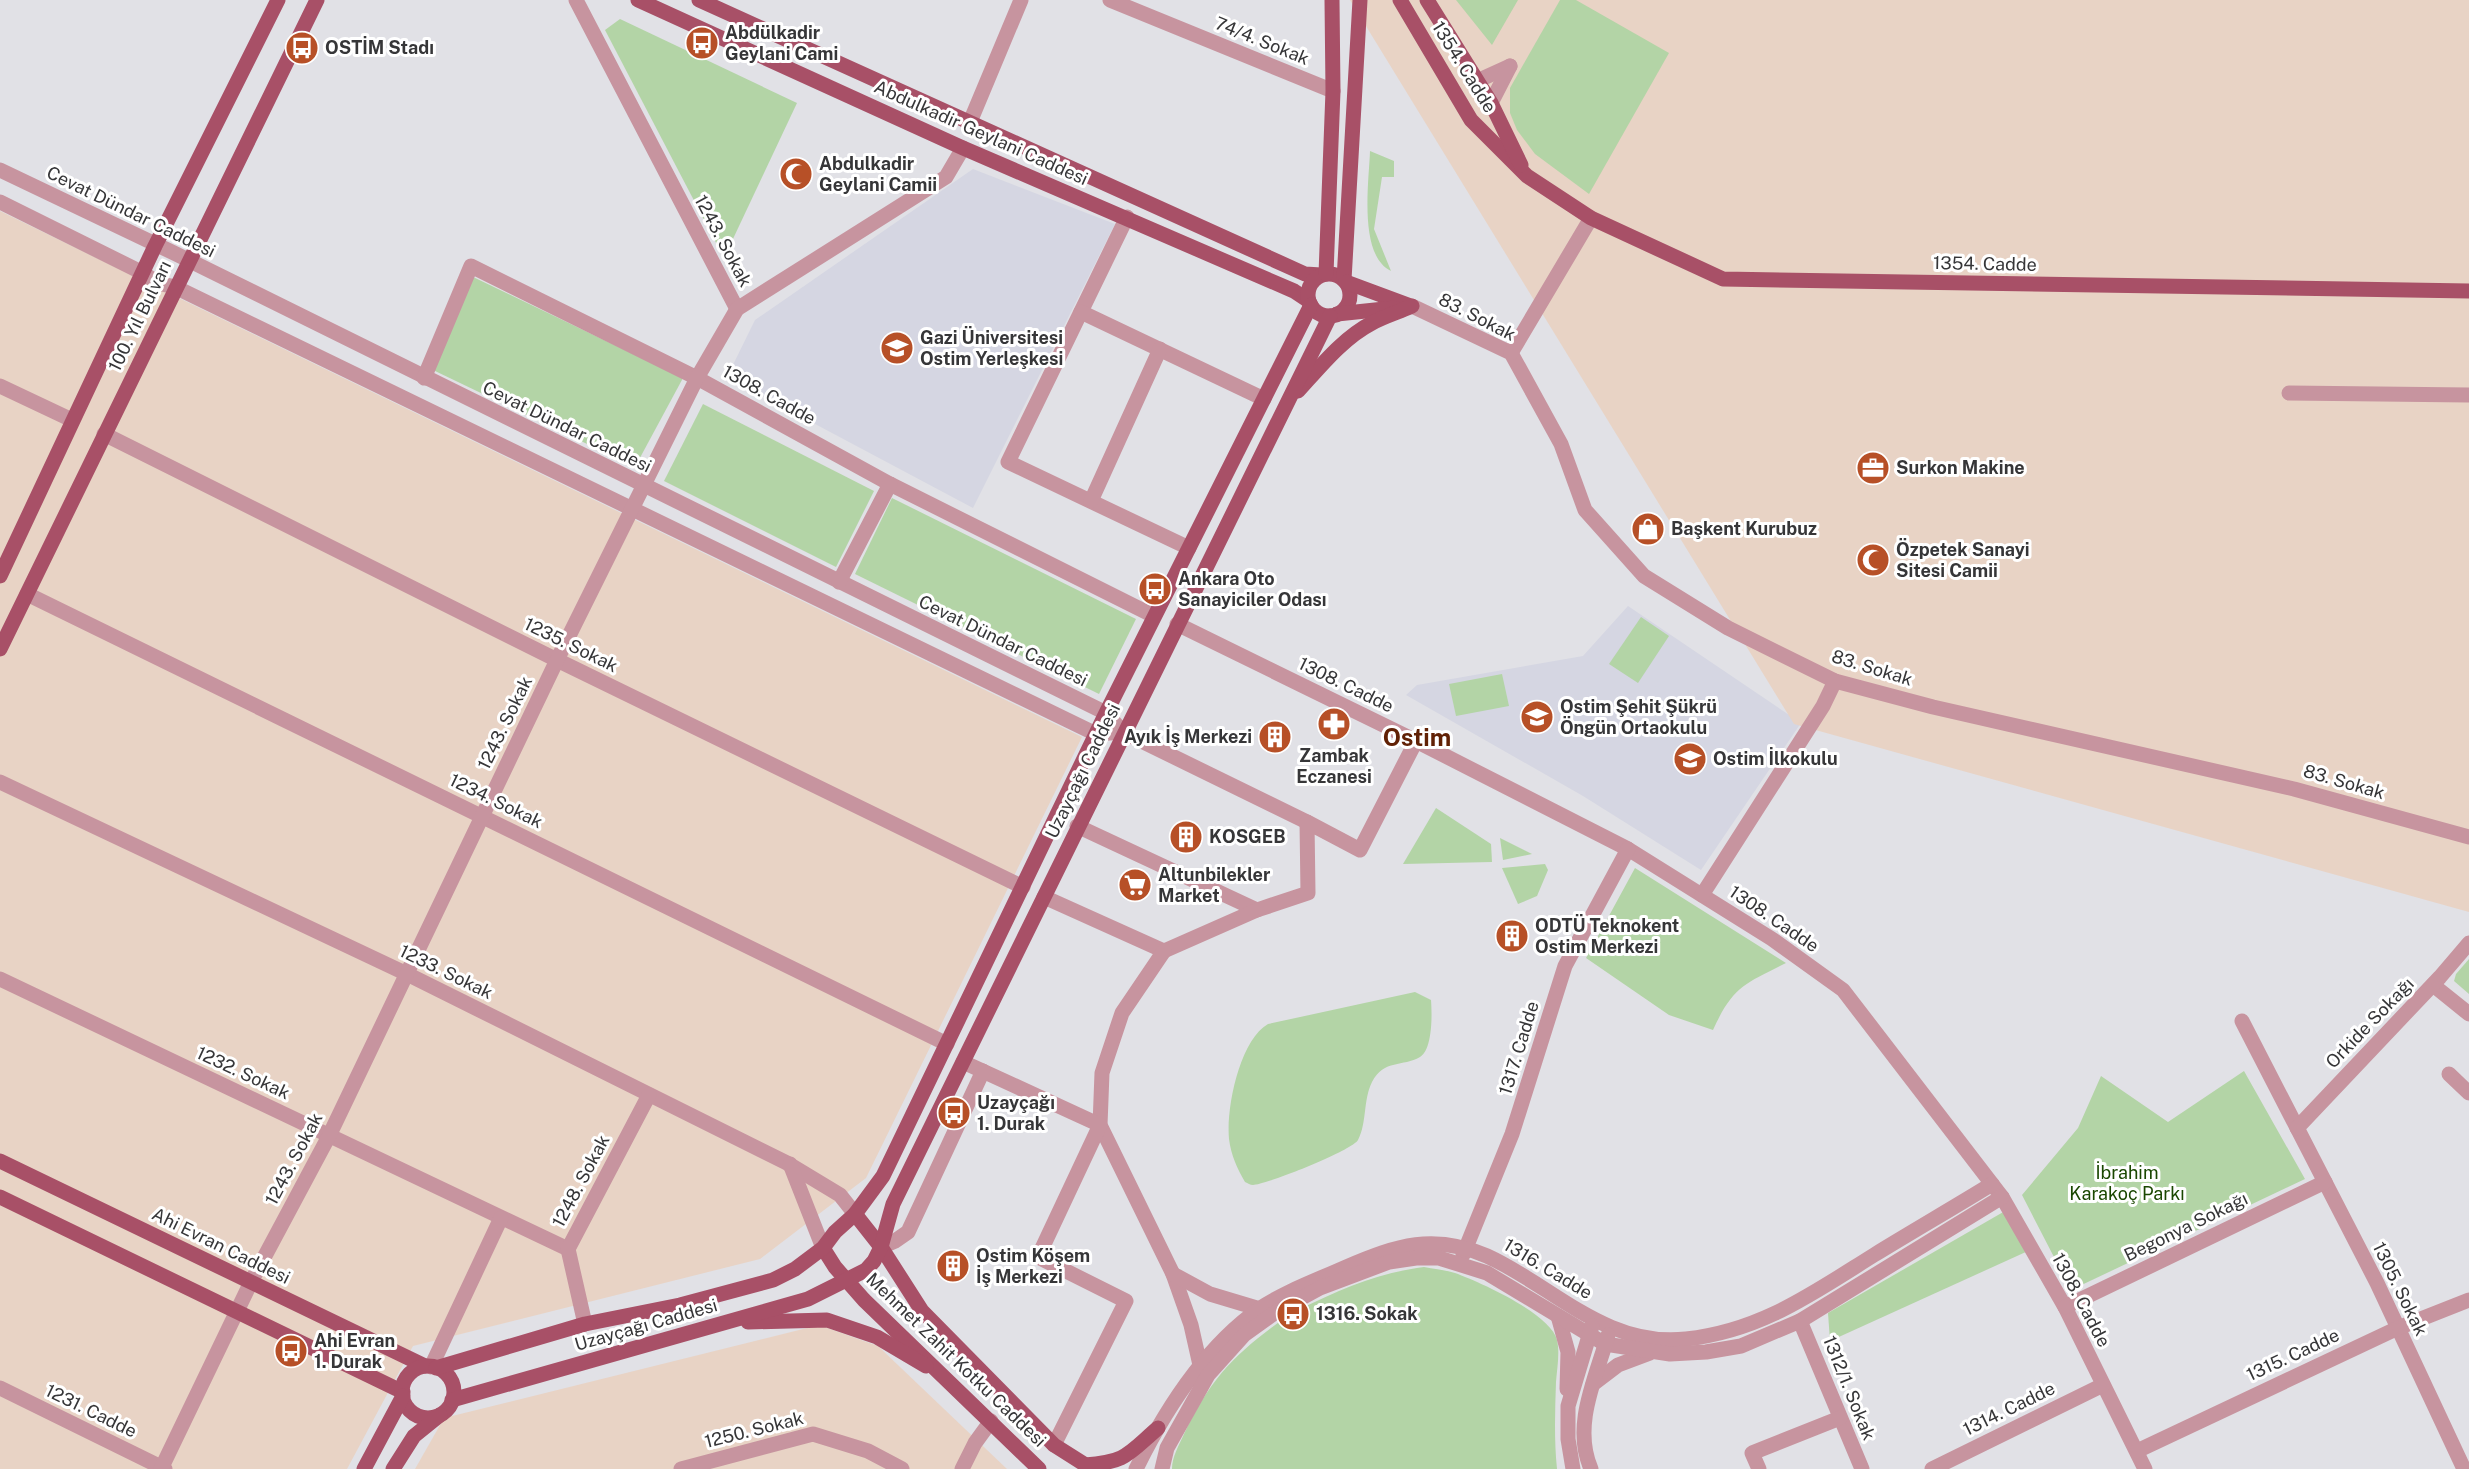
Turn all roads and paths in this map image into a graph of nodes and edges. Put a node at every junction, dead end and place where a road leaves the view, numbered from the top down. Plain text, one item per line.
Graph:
1 (278, 0) edge
2 (317, 0) edge
3 (576, 0) edge
4 (638, 0) edge
5 (699, 0) edge
6 (1022, 0) edge
7 (1110, 0) edge
8 (1332, 0) edge
9 (1400, 0) edge
10 (1427, 0) edge
11 (1362, 2) edge
12 (1138, 5) edge
13 (1477, 81) junction
14 (1334, 91) junction
15 (1457, 97) junction
16 (1491, 103) junction
17 (1471, 120) junction
18 (970, 122) junction
19 (963, 148) junction
20 (0, 170) edge
21 (1527, 176) junction
22 (0, 202) edge
23 (1127, 217) junction
24 (1591, 218) junction
25 (155, 246) junction
26 (188, 262) junction
27 (143, 273) junction
28 (1323, 274) junction
29 (1345, 281) junction
30 (175, 287) junction
31 (2469, 291) edge
32 (1310, 303) junction
33 (1412, 306) junction
34 (737, 309) junction
35 (1081, 312) junction
36 (1334, 315) junction
37 (1160, 350) junction
38 (1511, 353) junction
39 (424, 378) junction
40 (697, 378) junction
41 (0, 386) edge
42 (2289, 393) dead end
43 (2469, 395) edge
44 (1264, 399) junction
45 (1286, 404) junction
46 (72, 420) junction
47 (104, 434) junction
48 (890, 484) junction
49 (643, 486) junction
50 (1091, 501) junction
51 (632, 508) junction
52 (1189, 548) junction
53 (0, 576) edge
54 (839, 582) junction
55 (27, 594) junction
56 (1155, 616) junction
57 (1177, 624) junction
58 (0, 649) edge
59 (557, 660) junction
60 (1835, 681) junction
61 (1106, 713) junction
62 (1123, 732) junction
63 (1096, 734) junction
64 (1416, 741) junction
65 (0, 782) edge
66 (482, 816) junction
67 (1307, 822) junction
68 (1077, 826) junction
69 (2469, 837) edge
70 (1628, 849) junction
71 (1023, 887) junction
72 (1702, 895) junction
73 (1044, 897) junction
74 (1257, 910) junction
75 (2469, 943) edge
76 (1164, 951) junction
77 (407, 974) junction
78 (0, 980) edge
79 (2433, 985) junction
80 (2469, 1014) edge
81 (2242, 1021) dead end
82 (947, 1044) junction
83 (963, 1062) junction
84 (983, 1071) junction
85 (2449, 1074) dead end
86 (2469, 1093) edge
87 (649, 1095) junction
88 (1100, 1125) junction
89 (2297, 1128) junction
90 (329, 1136) junction
91 (0, 1161) edge
92 (790, 1164) junction
93 (2325, 1182) junction
94 (1992, 1184) junction
95 (0, 1197) edge
96 (2002, 1197) junction
97 (855, 1214) junction
98 (501, 1218) junction
99 (881, 1247) junction
100 (823, 1248) junction
101 (1465, 1248) junction
102 (568, 1249) junction
103 (1460, 1264) junction
104 (1173, 1274) junction
105 (846, 1280) junction
106 (251, 1282) junction
107 (2469, 1300) edge
108 (2065, 1307) junction
109 (1260, 1309) junction
110 (237, 1313) junction
111 (1558, 1316) junction
112 (1593, 1319) junction
113 (1800, 1321) junction
114 (730, 1322) junction
115 (585, 1324) junction
116 (2398, 1328) junction
117 (1609, 1329) junction
118 (1590, 1335) junction
119 (1605, 1344) junction
120 (1654, 1352) junction
121 (1200, 1365) junction
122 (431, 1367) junction
123 (946, 1377) junction
124 (2103, 1384) junction
125 (1590, 1386) junction
126 (0, 1388) edge
127 (403, 1394) junction
128 (453, 1400) junction
129 (1568, 1406) junction
130 (442, 1413) junction
131 (1840, 1418) junction
132 (991, 1421) junction
133 (1158, 1428) junction
134 (975, 1443) junction
135 (1054, 1445) junction
136 (2137, 1451) junction
137 (1089, 1467) edge
138 (162, 1468) edge
139 (364, 1469) edge
140 (393, 1469) edge
141 (681, 1469) edge
142 (902, 1469) edge
143 (950, 1469) edge
144 (962, 1469) edge
145 (1040, 1469) edge
146 (1136, 1469) edge
147 (1162, 1469) edge
148 (1573, 1469) edge
149 (1591, 1469) edge
150 (1759, 1469) edge
151 (1862, 1469) edge
152 (1932, 1469) edge
153 (2145, 1469) edge
154 (2464, 1469) edge

1 - 25 main road, 100. Yıl Bulvarı
2 - 26 main road, 100. Yıl Bulvarı
3 - 34 street, 1243. Sokak
4 - 19 main road, Abdulkadir Geylani Caddesi
5 - 18 main road, Abdulkadir Geylani Caddesi
6 - 18 street
7 - 12 street, 74/4. Sokak
8 - 14 main road
9 - 15 main road, 1354. Cadde
10 - 13 main road, 1354. Cadde
11 - 29 main road
12 - 14 street, 74/4. Sokak
13 - 15 main road
13 - 16 main road, 1354. Cadde
13 - 16 street
14 - 28 main road
15 - 17 main road, 1354. Cadde
16 - 17 main road
16 - 21 main road, 1354. Cadde
17 - 21 main road, 1354. Cadde
18 - 19 main road
18 - 28 main road, Abdulkadir Geylani Caddesi
19 - 23 main road, Abdulkadir Geylani Caddesi
19 - 34 street
20 - 25 street, Cevat Dündar Caddesi
21 - 24 main road, 1354. Cadde
22 - 27 street
23 - 32 main road, Abdulkadir Geylani Caddesi
23 - 35 street
24 - 31 main road, 1354. Cadde
24 - 38 street
25 - 26 street, Cevat Dündar Caddesi
25 - 27 main road, 100. Yıl Bulvarı
26 - 30 main road, 100. Yıl Bulvarı
26 - 39 street, Cevat Dündar Caddesi
27 - 30 street
27 - 46 main road, 100. Yıl Bulvarı
28 - 29 main road
28 - 32 main road
29 - 33 main road
29 - 36 main road
30 - 47 main road, 100. Yıl Bulvarı
30 - 51 street
32 - 36 main road
32 - 44 main road, Uzayçağı Caddesi
33 - 36 main road
33 - 38 street, 83. Sokak
33 - 45 main road
34 - 40 street, 1243. Sokak
35 - 37 street
35 - 50 street
36 - 45 main road, Uzayçağı Caddesi
37 - 44 street
37 - 50 street
38 - 60 street, 83. Sokak
39 - 40 street, 1308. Cadde
39 - 49 street, Cevat Dündar Caddesi
40 - 48 street, 1308. Cadde
40 - 49 street, 1243. Sokak
41 - 46 street
42 - 43 street
44 - 52 main road, Uzayçağı Caddesi
45 - 57 main road, Uzayçağı Caddesi
46 - 53 main road, 100. Yıl Bulvarı
47 - 55 main road, 100. Yıl Bulvarı
47 - 59 street, 1235. Sokak
48 - 54 street
48 - 56 street, 1308. Cadde
49 - 51 street, 1243. Sokak
49 - 54 street, Cevat Dündar Caddesi
50 - 52 street
51 - 59 street, 1243. Sokak
51 - 63 street
52 - 56 main road, Uzayçağı Caddesi
54 - 61 street, Cevat Dündar Caddesi
55 - 58 main road, 100. Yıl Bulvarı
55 - 66 street, 1234. Sokak
56 - 61 main road, Uzayçağı Caddesi
57 - 62 main road, Uzayçağı Caddesi
57 - 64 street, 1308. Cadde
59 - 66 street, 1243. Sokak
59 - 71 street, 1235. Sokak
60 - 69 street, 83. Sokak
60 - 72 street
61 - 62 street, Cevat Dündar Caddesi
61 - 63 main road, Uzayçağı Caddesi
62 - 63 street
62 - 67 street
62 - 68 main road, Uzayçağı Caddesi
63 - 71 main road, Uzayçağı Caddesi
64 - 67 street
64 - 70 street, 1308. Cadde
65 - 77 street, 1233. Sokak
66 - 77 street, 1243. Sokak
66 - 82 street, 1234. Sokak
67 - 74 street
68 - 73 main road, Uzayçağı Caddesi
68 - 74 street
70 - 72 street, 1308. Cadde
70 - 101 street, 1317. Cadde
71 - 82 main road, Uzayçağı Caddesi
72 - 94 street, 1308. Cadde
73 - 76 street
73 - 83 main road, Uzayçağı Caddesi
74 - 76 street
75 - 79 street, Orkide Sokağı
76 - 88 street
77 - 87 street, 1233. Sokak
77 - 90 street, 1243. Sokak
78 - 90 street, 1232. Sokak
79 - 80 street
79 - 89 street, Orkide Sokağı
81 - 89 street, 1305. Sokak
82 - 97 main road, Uzayçağı Caddesi
83 - 84 street
83 - 99 main road, Uzayçağı Caddesi
84 - 88 street
84 - 99 street
85 - 86 street
87 - 92 street, 1233. Sokak
87 - 102 street, 1248. Sokak
88 - 104 street
88 - 135 street
89 - 93 street, 1305. Sokak
90 - 98 street, 1232. Sokak
90 - 106 street, 1243. Sokak
91 - 106 main road, Ahi Evran Caddesi
92 - 97 street, 1233. Sokak
92 - 100 street
93 - 108 street, Begonya Sokağı
93 - 116 street, 1305. Sokak
94 - 96 street, 1308. Cadde
94 - 117 street, 1316. Cadde
95 - 110 main road
96 - 108 street, 1308. Cadde
96 - 113 street, 1316. Cadde
97 - 99 main road, Mehmet Zahit Kotku Caddesi
97 - 100 main road, Uzayçağı Caddesi
98 - 102 street, 1232. Sokak
98 - 122 street
99 - 105 main road, Uzayçağı Caddesi
99 - 135 main road, Mehmet Zahit Kotku Caddesi
100 - 105 main road, Mehmet Zahit Kotku Caddesi
100 - 115 main road, Uzayçağı Caddesi
101 - 103 street, 1317. Cadde
101 - 109 street, 1316. Cadde
101 - 112 street, 1316. Cadde
102 - 115 street, 1248. Sokak
103 - 111 street, 1316. Cadde
103 - 147 street, 1316. Cadde
104 - 109 street
104 - 121 street
105 - 114 main road, Uzayçağı Caddesi
105 - 123 main road, Mehmet Zahit Kotku Caddesi
106 - 110 street, 1243. Sokak
106 - 122 main road, Ahi Evran Caddesi
107 - 116 street, 1315. Cadde
108 - 124 street, 1308. Cadde
109 - 121 street, 1316. Cadde
110 - 127 main road
110 - 138 street, 1243. Sokak
111 - 118 street, 1316. Cadde
111 - 129 street
112 - 117 street, 1316. Cadde
112 - 118 street
113 - 120 street, 1316. Cadde
113 - 131 street, 1312/1. Sokak
114 - 123 main road
114 - 128 main road, Uzayçağı Caddesi
115 - 122 main road, Uzayçağı Caddesi
116 - 136 street, 1315. Cadde
116 - 154 street, 1305. Sokak
117 - 119 street
118 - 119 street, 1316. Cadde
118 - 129 street
119 - 120 street, 1316. Cadde
119 - 125 street
120 - 125 street
121 - 133 street, 1316. Cadde
122 - 127 main road
122 - 128 main road
123 - 132 main road, Mehmet Zahit Kotku Caddesi
124 - 136 street, 1308. Cadde
124 - 152 street, 1314. Cadde
125 - 149 street
126 - 138 street, 1231. Cadde
127 - 130 main road
127 - 139 main road
128 - 130 main road
129 - 148 street
130 - 140 main road
131 - 150 street
131 - 151 street, 1312/1. Sokak
132 - 134 street
132 - 145 main road, Mehmet Zahit Kotku Caddesi
133 - 137 main road
133 - 146 street, 1316. Cadde
134 - 143 street
134 - 144 street
135 - 137 main road, Mehmet Zahit Kotku Caddesi
136 - 153 street, 1308. Cadde
141 - 142 street, 1250. Sokak

